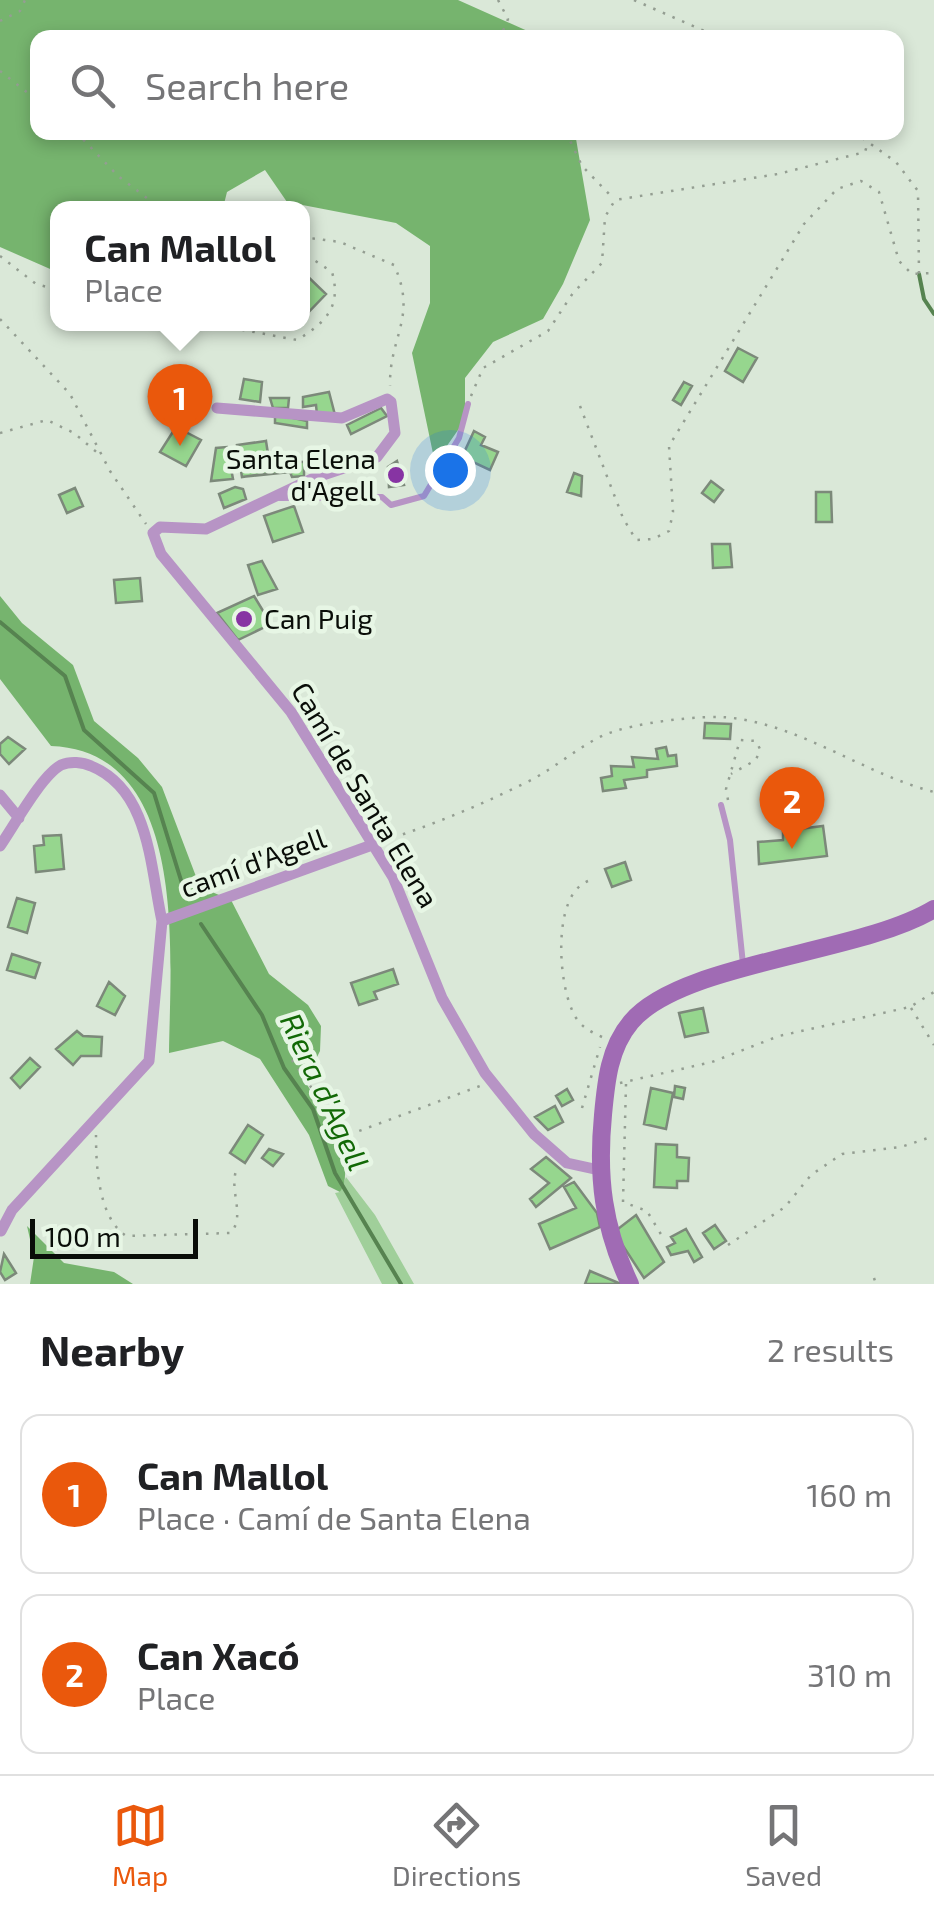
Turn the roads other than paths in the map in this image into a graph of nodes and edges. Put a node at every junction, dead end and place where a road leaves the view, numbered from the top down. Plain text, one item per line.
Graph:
1 (468, 404) road end
2 (217, 408) dead end
3 (274, 499) junction
4 (0, 795) edge
5 (721, 805) dead end
6 (20, 818) junction
7 (372, 844) junction
8 (0, 846) edge
9 (934, 908) edge
10 (162, 921) junction
11 (744, 970) junction
12 (599, 1170) junction
13 (1, 1231) edge
14 (630, 1284) edge

1 - 3 lane
2 - 3 street
3 - 7 street, Camí de Santa Elena
4 - 6 street
5 - 11 lane
6 - 8 street, camí d'Agell
6 - 10 street, camí d'Agell
7 - 10 street, camí d'Agell
7 - 12 street, Camí de Santa Elena
9 - 11 street
10 - 13 street
11 - 12 street
12 - 14 street

